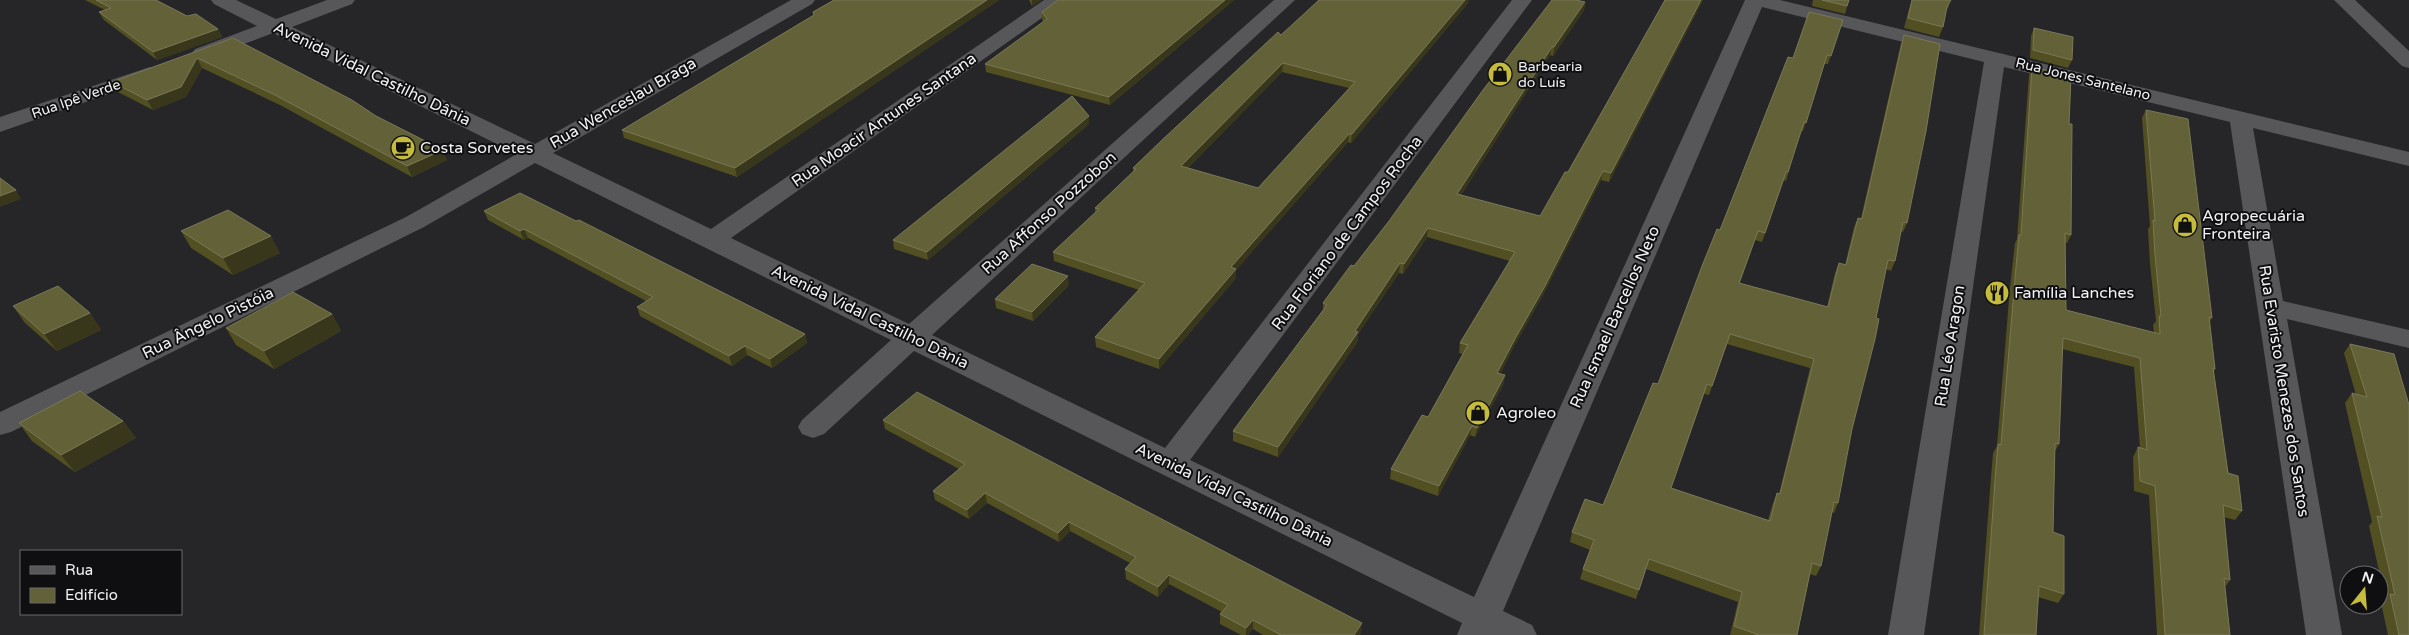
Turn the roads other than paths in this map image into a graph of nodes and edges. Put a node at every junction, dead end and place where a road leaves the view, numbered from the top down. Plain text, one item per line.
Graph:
1 (221, 0) edge
2 (345, 0) edge
3 (805, 0) edge
4 (1057, 0) edge
5 (1285, 0) edge
6 (1522, 0) edge
7 (1755, 0) edge
8 (2344, 0) edge
9 (275, 26) junction
10 (1995, 58) junction
11 (2409, 62) edge
12 (2240, 117) junction
13 (0, 125) edge
14 (536, 154) junction
15 (2409, 159) edge
16 (416, 222) joint
17 (712, 240) junction
18 (2271, 307) junction
19 (911, 338) junction
20 (2409, 339) edge
21 (0, 425) edge
22 (813, 426) dead end
23 (1170, 464) junction
24 (1479, 626) edge
25 (1519, 635) edge
26 (1906, 635) edge
27 (2324, 635) edge

1 - 9 street, Avenida Vidal Castilho Dânia
2 - 9 street, Rua Ipê Verde
3 - 14 street, Rua Wenceslau Braga
4 - 17 street, Rua Moacir Antunes Santana
5 - 19 street, Rua Affonso Pozzobon
6 - 23 street, Rua Floriano de Campos Rocha
7 - 10 street, Rua Jones Santelano
7 - 24 street, Rua Ismael Barcellos Neto
8 - 11 street
9 - 13 street, Rua Ipê Verde
9 - 14 street, Avenida Vidal Castilho Dânia
10 - 12 street, Rua Jones Santelano
10 - 26 street, Rua Léo Aragon
12 - 15 street, Rua Jones Santelano
12 - 18 street, Rua Evaristo Menezes dos Santos
14 - 16 street, Rua Wenceslau Braga
14 - 17 street, Avenida Vidal Castilho Dânia
16 - 21 street, Rua Ângelo Pistóia
17 - 19 street, Avenida Vidal Castilho Dânia
18 - 20 street
18 - 27 street, Rua Evaristo Menezes dos Santos
19 - 22 street, Rua Affonso Pozzobon
19 - 23 street, Avenida Vidal Castilho Dânia
23 - 24 street, Avenida Vidal Castilho Dânia
24 - 25 street, Avenida Vidal Castilho Dânia

